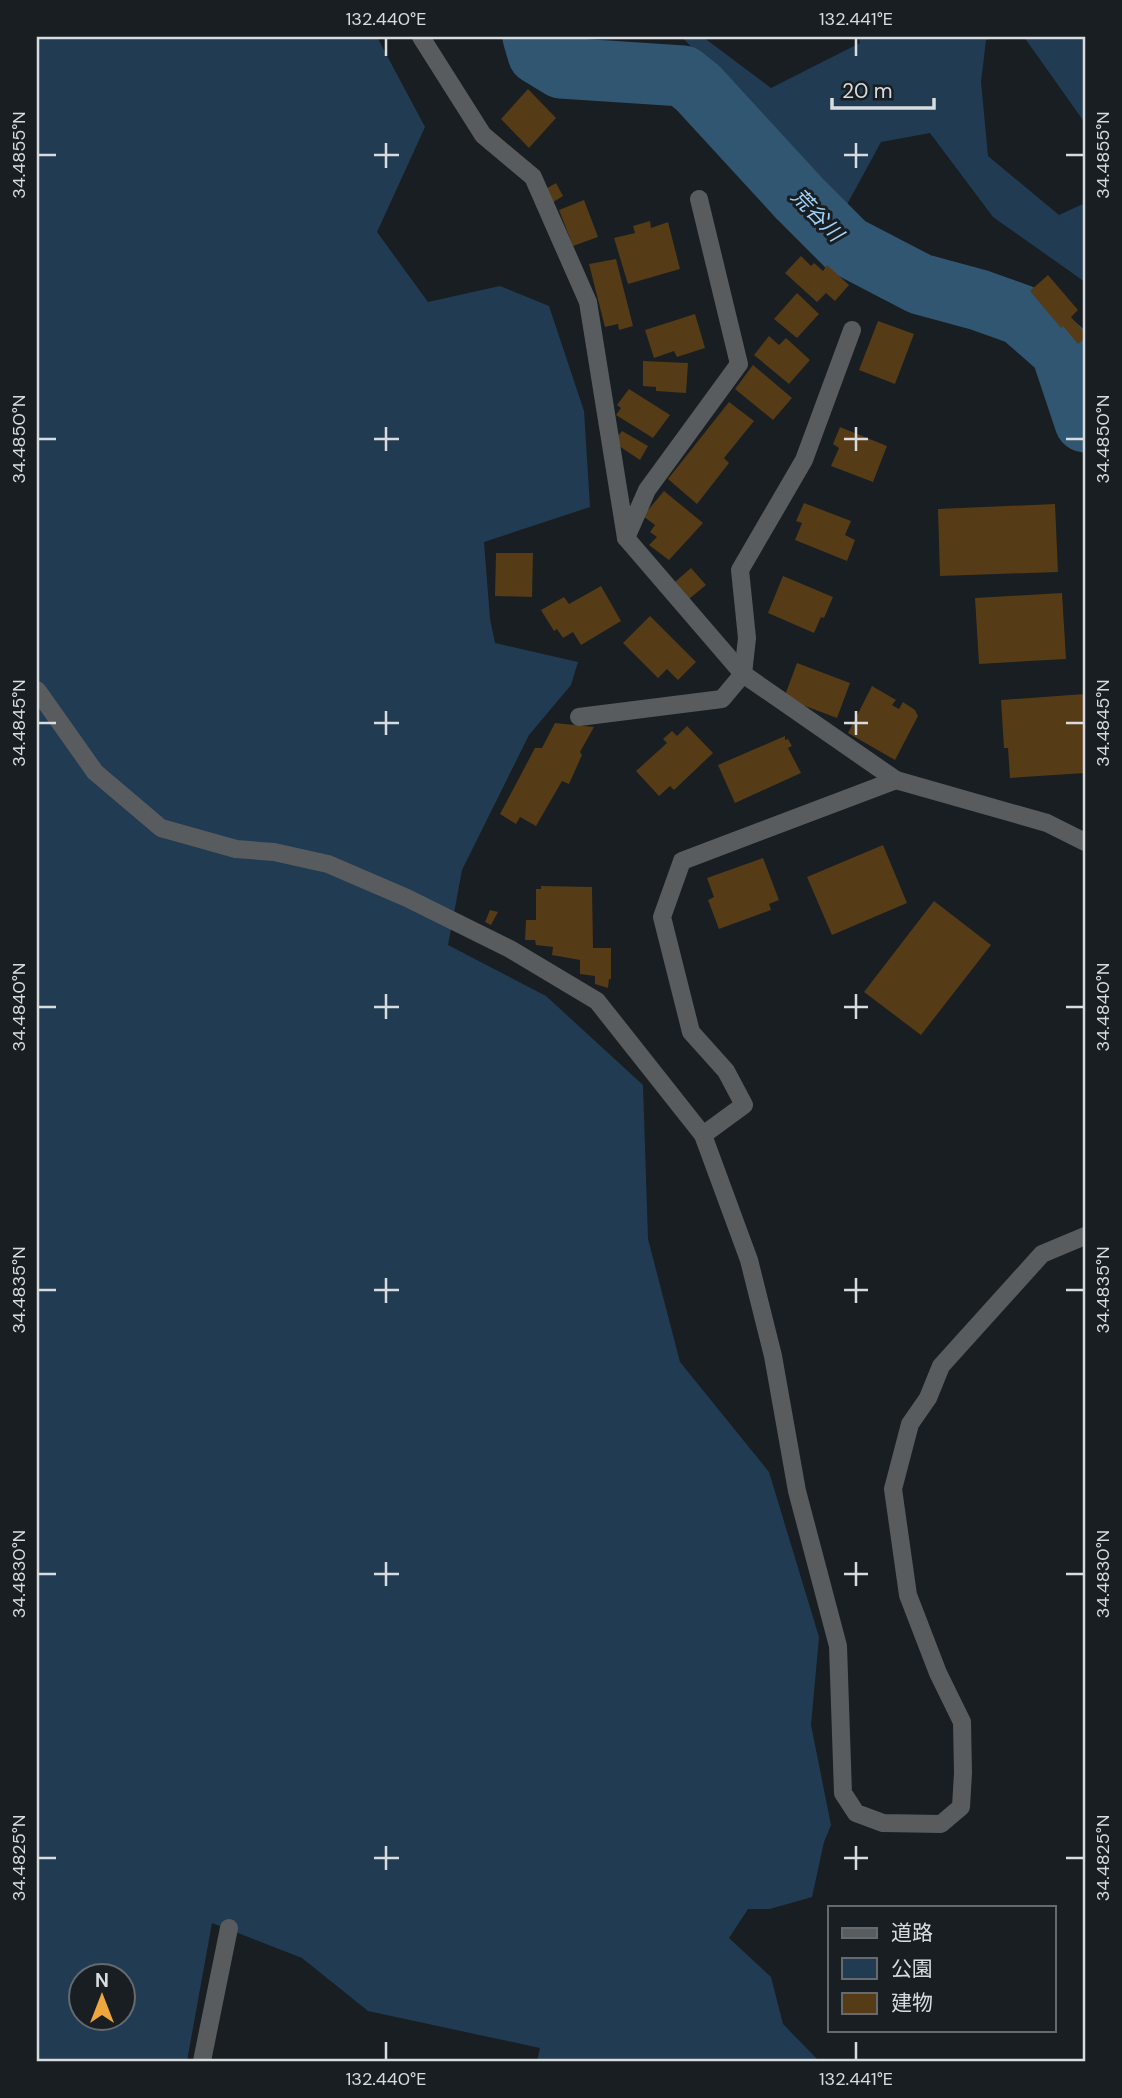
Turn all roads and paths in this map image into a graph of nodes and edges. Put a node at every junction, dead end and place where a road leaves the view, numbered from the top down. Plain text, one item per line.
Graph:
1 (421, 37) edge
2 (699, 199) dead end
3 (852, 330) dead end
4 (626, 538) junction
5 (743, 674) junction
6 (37, 690) edge
7 (579, 717) dead end
8 (896, 780) junction
9 (1085, 842) edge
10 (703, 1135) junction
11 (1085, 1236) edge
12 (229, 1928) dead end
13 (202, 2061) edge

1 - 4 street
2 - 4 street
3 - 5 street
4 - 5 street
5 - 7 street
5 - 8 street
6 - 10 street
8 - 9 street
8 - 10 street
10 - 11 street
12 - 13 street

